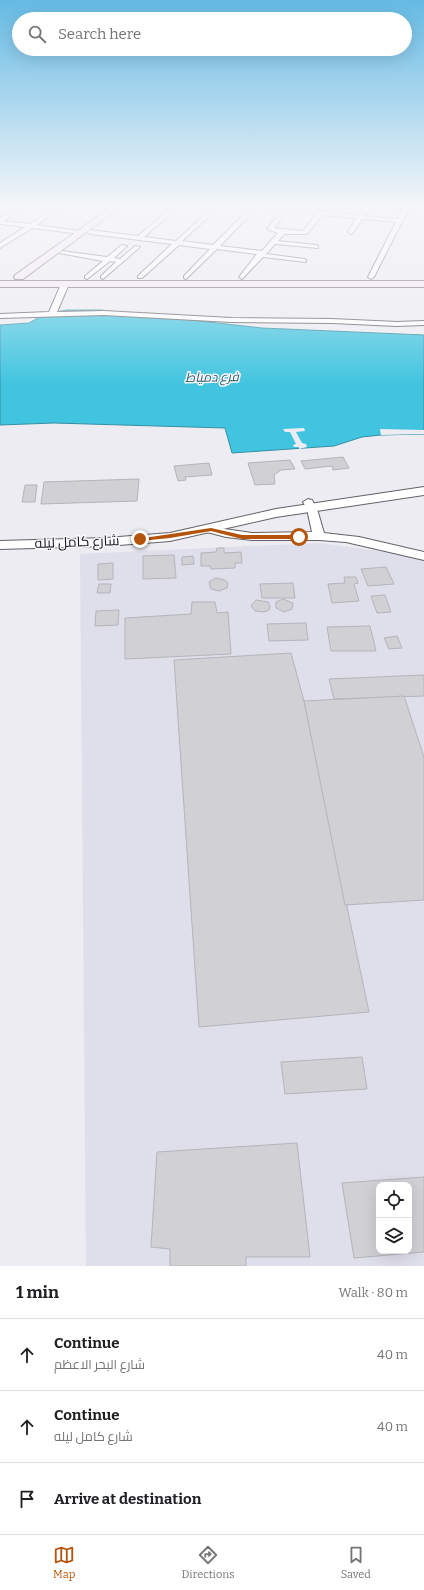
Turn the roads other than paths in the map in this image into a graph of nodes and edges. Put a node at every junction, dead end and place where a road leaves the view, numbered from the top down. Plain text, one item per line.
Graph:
1 (34, 267) edge
2 (44, 267) edge
3 (99, 267) edge
4 (114, 267) edge
5 (150, 267) edge
6 (196, 267) edge
7 (250, 267) edge
8 (376, 267) edge
9 (42, 275) junction
10 (0, 277) edge
11 (19, 277) junction
12 (87, 277) junction
13 (103, 277) junction
14 (140, 277) junction
15 (186, 277) junction
16 (242, 277) junction
17 (371, 277) junction
18 (424, 277) edge
19 (284, 279) junction
20 (0, 284) edge
21 (65, 284) junction
22 (303, 284) junction
23 (424, 284) edge
24 (52, 315) junction
25 (0, 316) edge
26 (424, 323) edge
27 (424, 483) edge
28 (424, 491) edge
29 (305, 507) junction
30 (211, 530) junction
31 (319, 536) junction
32 (0, 545) edge
33 (424, 556) edge

1 - 11 main road
2 - 9 main road
3 - 12 street
4 - 13 street
5 - 14 street
6 - 15 street
7 - 16 street
8 - 17 street
9 - 11 main road
9 - 12 main road
10 - 11 main road
12 - 13 main road
13 - 14 main road
14 - 15 main road
15 - 16 main road
16 - 19 main road
17 - 18 main road
17 - 19 main road
19 - 21 main road
19 - 22 main road
19 - 22 main road
20 - 21 main road
21 - 24 street
22 - 23 main road
24 - 25 street
24 - 26 street
27 - 29 street, شارع كامل ليله
28 - 29 street, شارع كامل ليله
29 - 30 street, شارع كامل ليله
29 - 31 street
30 - 31 street
30 - 32 street, شارع كامل ليله
31 - 33 street

